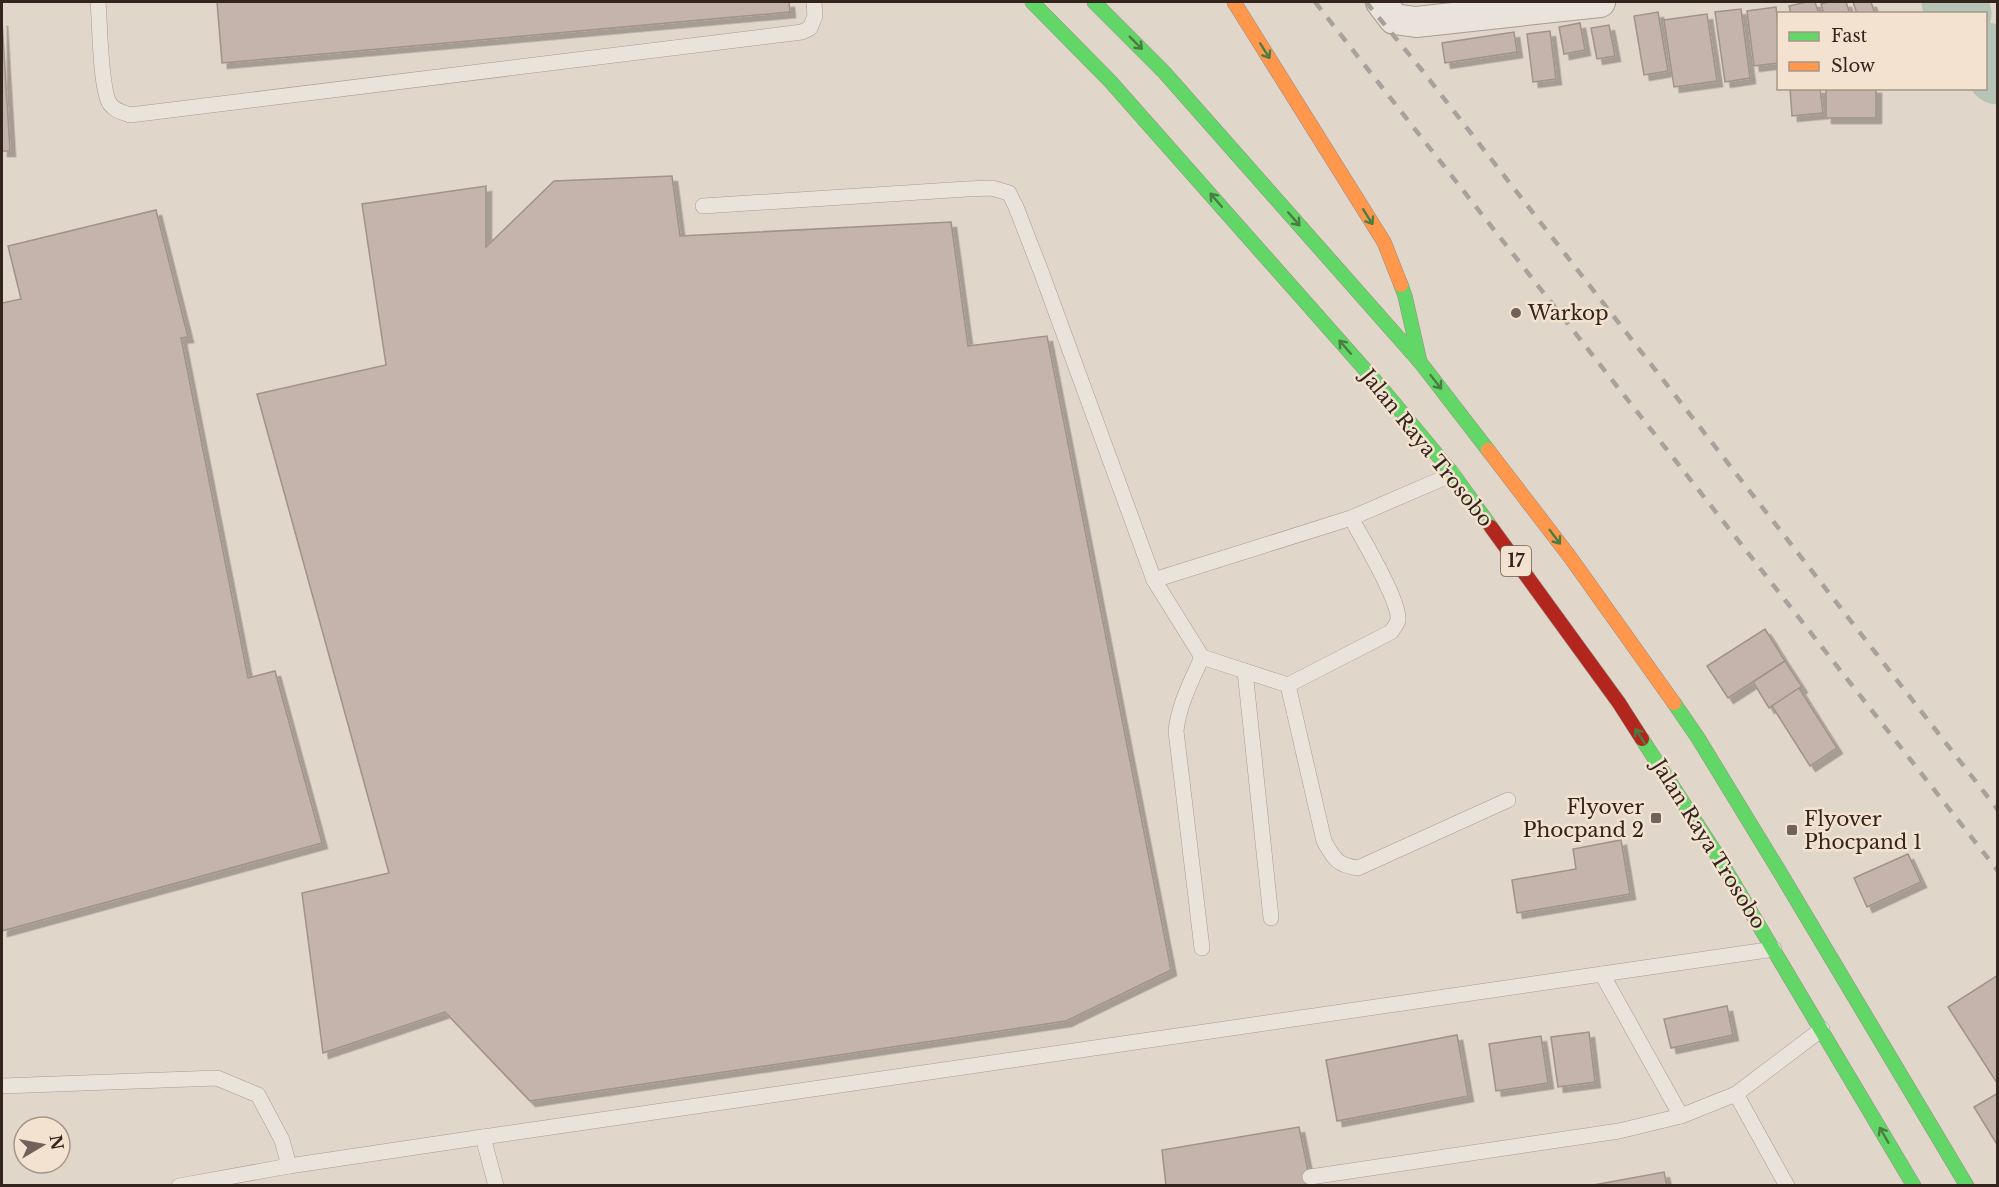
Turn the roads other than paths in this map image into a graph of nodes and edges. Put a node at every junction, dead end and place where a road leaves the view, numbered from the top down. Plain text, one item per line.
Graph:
1 (99, 2) edge
2 (814, 2) edge
3 (1032, 2) edge
4 (1094, 2) edge
5 (1234, 2) edge
6 (1381, 2) edge
7 (1600, 2) edge
8 (703, 206) dead end
9 (1420, 362) junction
10 (1453, 474) junction
11 (1352, 518) junction
12 (1154, 580) junction
13 (1202, 657) junction
14 (1245, 671) junction
15 (1288, 685) junction
16 (1508, 800) dead end
17 (1271, 918) dead end
18 (1202, 948) dead end
19 (1774, 949) junction
20 (1602, 974) junction
21 (1822, 1029) junction
22 (2, 1086) edge
23 (1736, 1094) junction
24 (1681, 1116) junction
25 (483, 1137) junction
26 (289, 1166) junction
27 (1310, 1177) dead end
28 (179, 1185) edge
29 (496, 1185) edge
30 (1787, 1185) edge
31 (1914, 1185) edge
32 (1967, 1185) edge

1 - 2 lane
10 -> 3 main road, Jalan Raya Trosobo / 17
4 -> 9 main road, 17
5 -> 9 main road
6 - 7 street
8 - 12 lane
9 -> 32 main road, 17
10 - 11 lane
19 -> 10 main road, Jalan Raya Trosobo / 17
11 - 12 lane
11 - 15 lane
12 - 13 lane
13 - 14 lane
13 - 18 lane
14 - 15 lane
14 - 17 lane
15 - 16 lane
19 - 20 lane
19 - 21 main road, Jalan Raya Trosobo / 17
20 - 24 lane
20 - 25 lane
21 - 23 lane
31 -> 21 main road, Jalan Raya Trosobo / 17
22 - 26 lane
23 - 24 lane
23 - 30 lane
24 - 27 lane
25 - 26 lane
25 - 29 lane
26 - 28 lane

